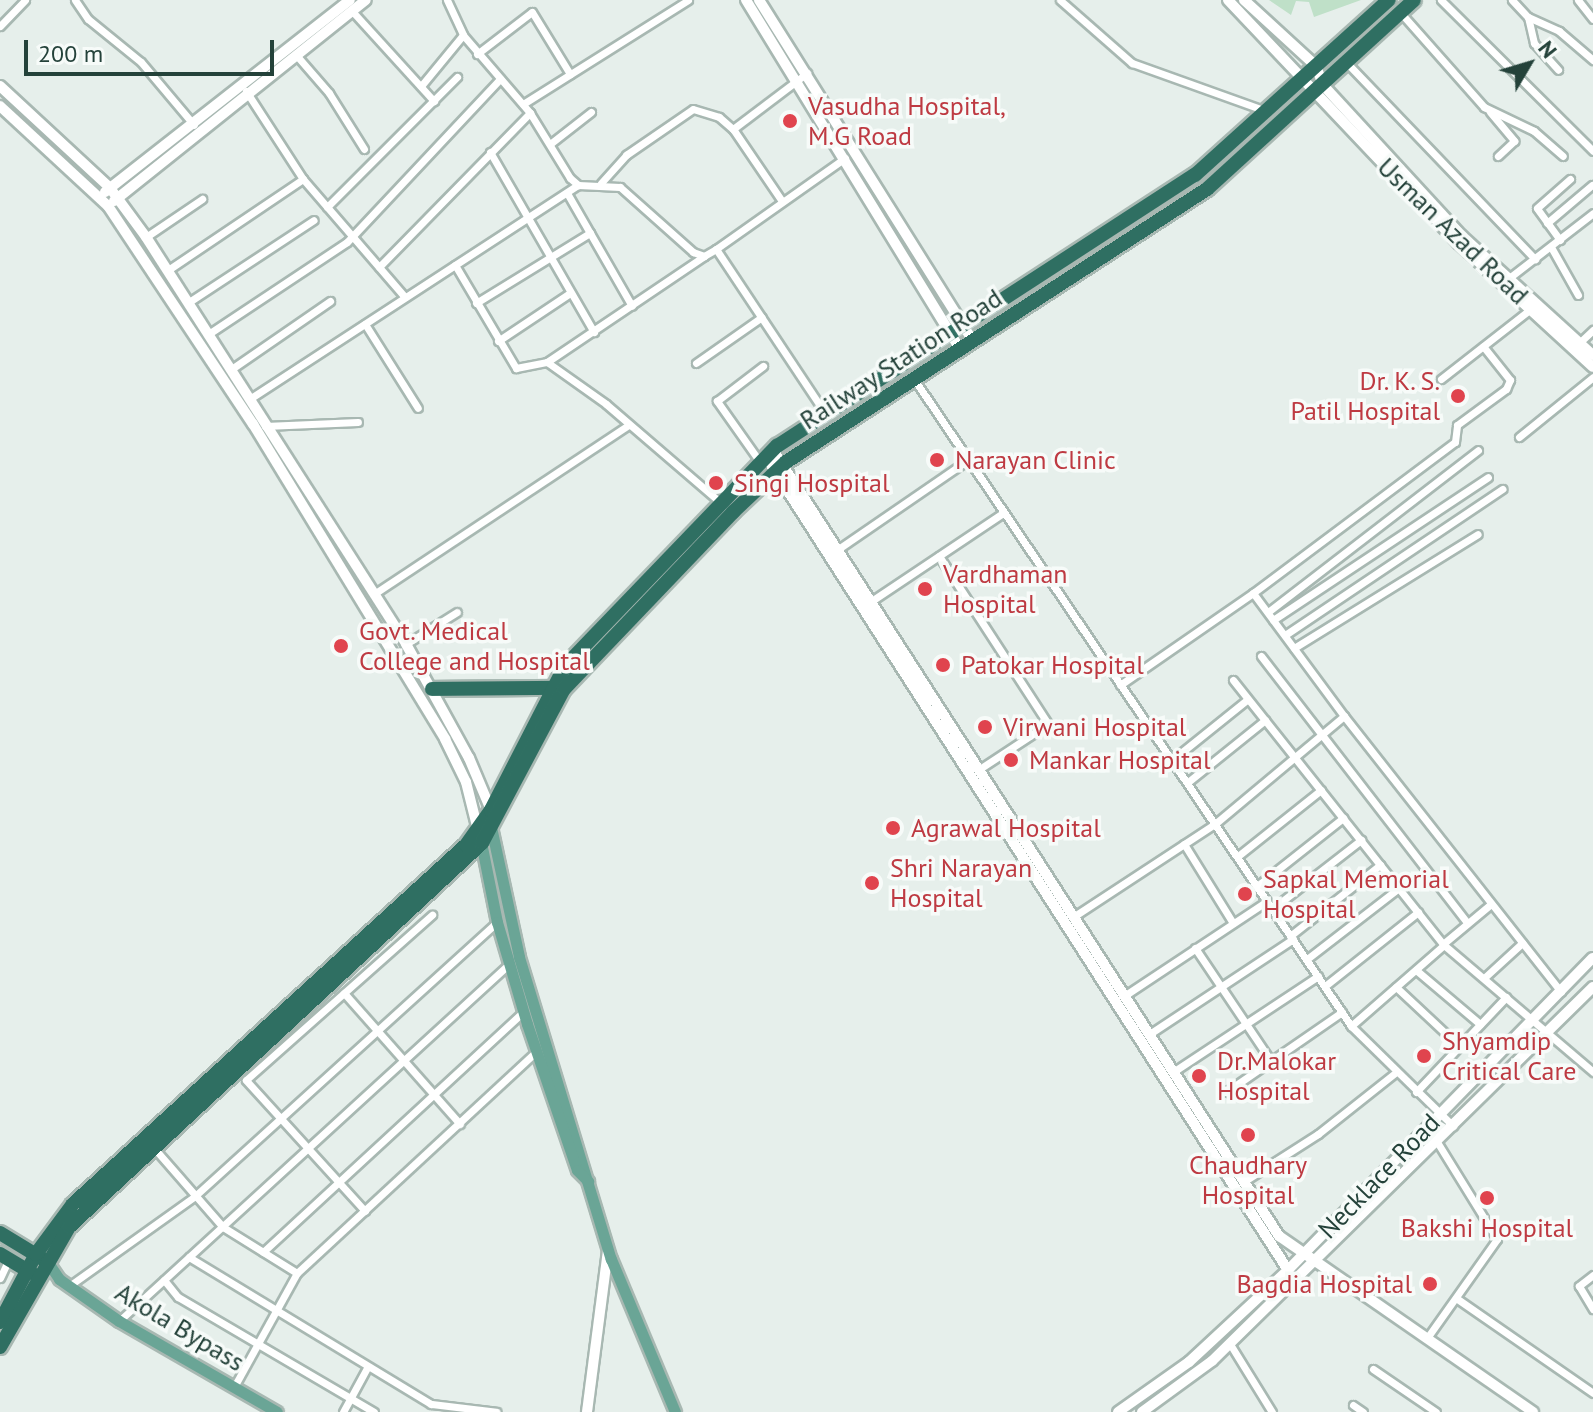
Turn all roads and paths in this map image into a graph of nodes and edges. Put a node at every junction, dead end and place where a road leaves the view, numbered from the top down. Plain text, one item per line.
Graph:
1 (25, 0) edge
2 (75, 0) edge
3 (366, 0) edge
4 (458, 0) edge
5 (688, 0) edge
6 (746, 0) edge
7 (759, 0) edge
8 (1060, 0) edge
9 (1228, 0) edge
10 (1244, 0) edge
11 (1389, 0) edge
12 (1414, 0) edge
13 (1441, 0) edge
14 (1512, 0) edge
15 (1578, 0) edge
16 (448, 3) edge
17 (351, 6) edge
18 (1400, 12) junction
19 (1528, 17) junction
20 (1593, 19) edge
21 (0, 26) edge
22 (463, 35) junction
23 (477, 54) junction
24 (297, 56) junction
25 (1593, 60) edge
26 (1347, 63) junction
27 (1316, 66) junction
28 (1558, 70) dead end
29 (807, 73) junction
30 (570, 74) junction
31 (457, 77) dead end
32 (1305, 77) junction
33 (500, 79) junction
34 (797, 80) junction
35 (0, 86) edge
36 (421, 86) junction
37 (1319, 89) junction
38 (246, 91) junction
39 (434, 101) junction
40 (523, 104) junction
41 (0, 106) edge
42 (1489, 110) junction
43 (591, 112) dead end
44 (1268, 112) junction
45 (530, 113) junction
46 (194, 126) junction
47 (733, 129) junction
48 (550, 144) junction
49 (364, 149) dead end
50 (1593, 151) edge
51 (490, 152) junction
52 (1498, 156) dead end
53 (1563, 156) dead end
54 (845, 158) junction
55 (303, 179) junction
56 (1570, 179) dead end
57 (601, 183) junction
58 (578, 185) junction
59 (1592, 185) edge
60 (114, 192) junction
61 (567, 193) junction
62 (202, 199) dead end
63 (104, 201) junction
64 (782, 201) junction
65 (327, 207) junction
66 (1593, 213) edge
67 (528, 218) junction
68 (314, 220) dead end
69 (1547, 223) junction
70 (590, 233) junction
71 (355, 236) junction
72 (146, 237) junction
73 (1560, 240) junction
74 (1551, 247) junction
75 (716, 249) junction
76 (704, 256) junction
77 (549, 258) junction
78 (1535, 259) junction
79 (455, 265) junction
80 (379, 267) junction
81 (168, 270) junction
82 (1509, 278) junction
83 (570, 293) junction
84 (1578, 295) dead end
85 (405, 297) junction
86 (330, 301) dead end
87 (189, 302) junction
88 (476, 303) junction
89 (632, 306) junction
90 (1532, 308) junction
91 (762, 317) junction
92 (365, 324) junction
93 (956, 329) junction
94 (1593, 330) edge
95 (594, 332) junction
96 (210, 333) junction
97 (498, 341) junction
98 (966, 345) junction
99 (1577, 345) junction
100 (1483, 346) junction
101 (1593, 355) edge
102 (547, 362) junction
103 (696, 363) dead end
104 (763, 366) dead end
105 (1593, 367) edge
106 (233, 368) junction
107 (1593, 377) edge
108 (914, 379) junction
109 (1441, 379) dead end
110 (251, 398) junction
111 (418, 408) dead end
112 (825, 413) junction
113 (358, 422) dead end
114 (268, 426) junction
115 (627, 426) junction
116 (255, 428) junction
117 (1519, 437) dead end
118 (1478, 450) dead end
119 (766, 456) junction
120 (968, 460) junction
121 (780, 468) junction
122 (1488, 477) dead end
123 (1502, 489) dead end
124 (721, 503) junction
125 (1003, 513) junction
126 (1478, 534) dead end
127 (837, 550) junction
128 (939, 556) junction
129 (1253, 593) junction
130 (374, 594) junction
131 (870, 602) junction
132 (457, 612) dead end
133 (1268, 612) junction
134 (1273, 620) junction
135 (1285, 635) junction
136 (406, 644) junction
137 (1294, 648) junction
138 (1261, 656) dead end
139 (1233, 680) dead end
140 (1120, 685) junction
141 (557, 688) junction
142 (432, 689) junction
143 (1248, 699) junction
144 (1344, 716) junction
145 (1265, 720) junction
146 (1319, 736) junction
147 (1294, 756) junction
148 (1172, 760) junction
149 (978, 770) junction
150 (1188, 782) junction
151 (1321, 790) junction
152 (491, 810) junction
153 (1343, 818) junction
154 (1216, 823) junction
155 (483, 835) junction
156 (1361, 840) junction
157 (1184, 844) junction
158 (1238, 856) junction
159 (1380, 865) junction
160 (1257, 886) junction
161 (1399, 888) junction
162 (1267, 901) junction
163 (1491, 904) junction
164 (1272, 909) junction
165 (1418, 912) junction
166 (432, 915) dead end
167 (1073, 917) junction
168 (497, 922) junction
169 (1233, 923) junction
170 (1467, 923) junction
171 (1292, 937) junction
172 (1522, 943) junction
173 (1444, 944) junction
174 (1195, 948) junction
175 (1593, 958) edge
176 (1307, 959) junction
177 (509, 964) junction
178 (1416, 970) junction
179 (1318, 976) junction
180 (1484, 978) junction
181 (1222, 986) junction
182 (1325, 986) junction
183 (1396, 987) junction
184 (1593, 987) edge
185 (1561, 992) junction
186 (344, 993) junction
187 (1124, 996) junction
188 (1506, 997) junction
189 (523, 1012) junction
190 (1342, 1012) junction
191 (1534, 1020) junction
192 (1246, 1024) junction
193 (1480, 1024) junction
194 (1351, 1026) junction
195 (379, 1031) junction
196 (1549, 1033) junction
197 (1145, 1037) junction
198 (1459, 1046) junction
199 (536, 1052) junction
200 (405, 1060) junction
201 (1271, 1061) junction
202 (1591, 1069) edge
203 (1173, 1072) junction
204 (1395, 1073) junction
205 (1226, 1092) dead end
206 (1416, 1092) junction
207 (434, 1093) junction
208 (1439, 1113) junction
209 (281, 1119) junction
210 (460, 1124) junction
211 (1453, 1126) junction
212 (1437, 1142) junction
213 (154, 1148) junction
214 (308, 1149) junction
215 (588, 1181) junction
216 (1243, 1182) junction
217 (337, 1183) junction
218 (195, 1196) junction
219 (365, 1211) junction
220 (223, 1227) junction
221 (0, 1233) edge
222 (609, 1249) junction
223 (263, 1252) junction
224 (1303, 1255) junction
225 (5, 1257) edge
226 (189, 1257) junction
227 (41, 1258) junction
228 (1315, 1263) junction
229 (1288, 1270) junction
230 (34, 1273) junction
231 (297, 1273) junction
232 (1593, 1275) edge
233 (0, 1278) edge
234 (164, 1280) junction
235 (64, 1282) junction
236 (1456, 1298) junction
237 (1593, 1309) edge
238 (276, 1311) junction
239 (119, 1321) junction
240 (0, 1322) edge
241 (1427, 1338) junction
242 (1208, 1344) junction
243 (1230, 1344) junction
244 (258, 1345) junction
245 (0, 1347) edge
246 (1217, 1356) junction
247 (368, 1366) junction
248 (1373, 1369) dead end
249 (234, 1387) junction
250 (1593, 1393) edge
251 (351, 1398) junction
252 (1353, 1405) dead end
253 (277, 1412) edge
254 (343, 1412) edge
255 (374, 1412) edge
256 (497, 1412) edge
257 (587, 1412) edge
258 (675, 1412) edge
259 (1118, 1412) edge
260 (1142, 1412) edge
261 (1272, 1412) edge
262 (1363, 1412) edge
263 (1436, 1412) edge
264 (1533, 1412) edge

1 - 21 street
2 - 46 street
3 - 17 main road
4 - 16 street
5 - 30 street
6 - 34 main road
7 - 29 main road
8 - 44 street
9 - 32 main road
10 - 27 main road
11 - 27 highway, Railway Station Road
12 - 18 highway, Railway Station Road
13 - 50 street
14 - 19 street
15 - 20 street
16 - 22 street
17 - 24 main road
17 - 36 street
17 - 38 main road
18 - 26 highway, Railway Station Road
18 - 42 street
19 - 25 street
19 - 28 street
22 - 23 street
22 - 36 street
23 - 30 street
23 - 33 street
24 - 38 main road
24 - 49 street
26 - 37 highway, Railway Station Road
26 - 78 street
27 - 32 highway, Railway Station Road
27 - 37 main road
29 - 34 street
29 - 93 main road
30 - 40 street
31 - 39 street
32 - 37 main road
32 - 44 highway, Railway Station Road
33 - 40 street
33 - 71 street
34 - 47 street
34 - 54 main road
35 - 60 main road
36 - 39 street
37 - 82 main road, Usman Azad Road
37 - 90 main road, Usman Azad Road
37 - 98 highway, Railway Station Road
38 - 46 main road
38 - 55 street
38 - 60 main road
39 - 65 street
40 - 45 street
41 - 63 main road
42 - 52 street
42 - 53 street
43 - 48 street
44 - 93 highway, Railway Station Road
45 - 48 street
45 - 51 street
46 - 60 main road
47 - 57 street
47 - 64 street
48 - 58 street
51 - 67 street
51 - 80 street
54 - 64 street
54 - 93 main road
55 - 65 street
55 - 81 street
56 - 69 street
57 - 58 street
57 - 76 street
58 - 61 street
59 - 69 street
60 - 63 main road
60 - 72 main road
61 - 67 street
61 - 70 street
62 - 72 street
63 - 116 main road
64 - 75 street
65 - 71 street
66 - 73 street
67 - 77 street
67 - 79 street
68 - 87 street
69 - 73 street
70 - 77 street
70 - 89 street
71 - 80 street
71 - 96 street
72 - 81 main road
73 - 74 street
74 - 78 street
74 - 84 street
75 - 76 street
75 - 91 street
76 - 89 street
77 - 83 street
77 - 88 street
78 - 82 street
79 - 85 street
79 - 88 street
80 - 85 street
81 - 87 main road
82 - 99 main road, Usman Azad Road
83 - 95 street
83 - 97 street
85 - 92 street
86 - 106 street
87 - 96 main road
88 - 97 street
89 - 95 street
90 - 99 main road, Usman Azad Road
90 - 100 street
91 - 103 street
91 - 112 street
92 - 110 street
92 - 111 street
93 - 98 main road
93 - 112 highway, Railway Station Road
94 - 99 street
95 - 102 street
96 - 106 main road
97 - 102 street
98 - 108 highway, Railway Station Road
99 - 101 main road, Usman Azad Road
99 - 105 main road, Usman Azad Road
100 - 109 street
100 - 129 street
102 - 115 street
104 - 119 street
106 - 110 main road
107 - 117 street
108 - 120 street
108 - 121 highway, Railway Station Road
110 - 114 main road
112 - 119 highway, Railway Station Road
113 - 114 street
114 - 116 street
114 - 130 main road
115 - 124 street
115 - 130 street
116 - 155 main road
118 - 133 street
119 - 121 main road
119 - 124 highway, Railway Station Road
120 - 125 street
120 - 127 street
121 - 127 main road
121 - 141 highway, Railway Station Road
121 - 197 main road
122 - 134 street
123 - 135 street
124 - 141 highway, Railway Station Road
125 - 128 street
125 - 140 street
126 - 137 street
127 - 131 main road
128 - 131 street
128 - 149 street
129 - 133 street
129 - 140 street
130 - 136 main road
131 - 149 main road
132 - 136 street
133 - 134 street
134 - 135 street
135 - 137 street
136 - 142 main road
137 - 144 street
138 - 146 street
139 - 143 street
140 - 148 street
141 - 142 highway
141 - 152 highway, Railway Station Road
141 - 155 highway, Railway Station Road
142 - 152 main road
143 - 145 street
143 - 148 street
144 - 146 street
144 - 163 street
145 - 147 street
145 - 150 street
146 - 147 street
146 - 170 street
147 - 151 street
147 - 154 street
148 - 150 street
149 - 167 main road
150 - 154 street
151 - 153 street
151 - 158 street
152 - 155 highway, Railway Station Road
153 - 156 street
153 - 160 street
154 - 157 street
154 - 158 street
155 - 168 main road
155 - 213 highway
155 - 215 main road
155 - 227 highway
156 - 159 street
156 - 164 street
157 - 167 street
157 - 169 street
158 - 160 street
159 - 161 street
159 - 171 street
160 - 162 street
161 - 165 street
161 - 176 street
162 - 164 street
162 - 169 street
163 - 170 street
163 - 172 street
164 - 171 street
165 - 173 street
165 - 182 street
166 - 186 street
167 - 187 main road
168 - 177 main road
168 - 195 street
169 - 174 street
170 - 173 street
171 - 176 street
171 - 181 street
172 - 180 street
172 - 185 street
173 - 178 street
173 - 180 street
174 - 181 street
174 - 187 street
175 - 185 main road, Necklace Road
176 - 179 street
177 - 189 main road
177 - 200 street
178 - 183 street
178 - 193 street
179 - 182 street
179 - 192 street
180 - 188 street
181 - 192 street
181 - 197 street
182 - 190 street
183 - 194 street
183 - 198 street
184 - 196 main road, Necklace Road
185 - 191 main road, Necklace Road
186 - 195 street
186 - 209 street
187 - 197 main road
188 - 191 street
188 - 193 street
189 - 199 main road
189 - 207 street
190 - 194 street
190 - 201 street
191 - 196 street
191 - 208 main road, Necklace Road
192 - 201 street
192 - 203 street
193 - 198 street
194 - 204 street
195 - 200 street
195 - 209 street
196 - 202 street
196 - 211 main road, Necklace Road
197 - 203 main road
197 - 229 main road
198 - 206 street
199 - 210 street
199 - 215 main road
200 - 207 street
200 - 214 street
201 - 205 street
203 - 216 main road
204 - 206 street
204 - 216 street
206 - 208 street
207 - 210 street
207 - 217 street
208 - 211 street
208 - 224 main road, Necklace Road
209 - 214 street
209 - 218 street
210 - 219 street
211 - 212 main road, Necklace Road
212 - 228 main road, Necklace Road
212 - 236 street
213 - 218 street
213 - 227 highway
214 - 217 street
214 - 220 street
215 - 222 main road
216 - 224 main road
217 - 219 street
217 - 223 street
218 - 220 street
218 - 235 street
219 - 231 street
220 - 223 street
220 - 226 street
221 - 227 highway, Akola Bypass
222 - 257 main road
222 - 258 main road
223 - 231 street
224 - 228 main road
224 - 229 main road, Necklace Road
225 - 230 highway, Akola Bypass
225 - 233 street
226 - 234 street
226 - 238 street
227 - 230 highway
227 - 235 main road, Akola Bypass
228 - 241 main road
228 - 243 main road, Necklace Road
229 - 242 main road, Necklace Road
230 - 235 main road, Akola Bypass
230 - 240 highway
230 - 245 highway
231 - 238 street
232 - 237 street
234 - 239 street
234 - 244 street
235 - 239 main road, Akola Bypass
236 - 241 street
236 - 250 street
238 - 244 street
238 - 247 street
239 - 249 main road, Akola Bypass
241 - 264 main road
242 - 246 main road
242 - 259 main road, Necklace Road
243 - 246 main road, Necklace Road
243 - 261 street
244 - 249 street
244 - 251 street
246 - 260 main road, Necklace Road
247 - 251 street
247 - 256 street
248 - 263 street
249 - 253 main road, Akola Bypass
251 - 254 street
251 - 255 street
252 - 262 street

